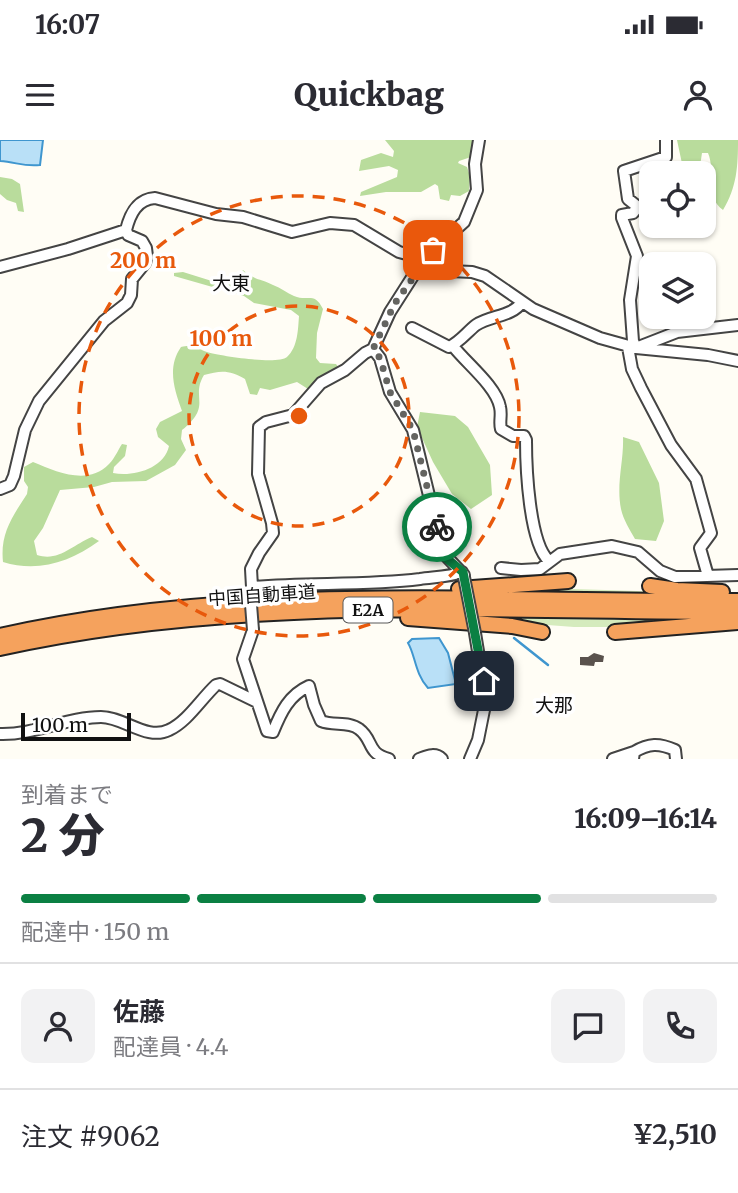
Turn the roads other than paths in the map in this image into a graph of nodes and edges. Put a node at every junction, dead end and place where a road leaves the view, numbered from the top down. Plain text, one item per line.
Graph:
1 (479, 140) edge
2 (666, 140) edge
3 (126, 230) junction
4 (425, 258) junction
5 (0, 267) edge
6 (522, 302) junction
7 (738, 325) edge
8 (412, 328) dead end
9 (453, 346) junction
10 (632, 348) junction
11 (373, 349) junction
12 (738, 360) edge
13 (0, 489) edge
14 (549, 561) junction
15 (501, 568) dead end
16 (463, 574) junction
17 (738, 575) edge
18 (708, 576) junction
19 (568, 581) dead end
20 (650, 586) dead end
21 (251, 590) junction
22 (738, 592) edge
23 (350, 598) junction
24 (738, 601) edge
25 (309, 611) junction
26 (738, 612) edge
27 (738, 622) edge
28 (542, 632) dead end
29 (615, 632) dead end
30 (0, 636) edge
31 (0, 648) edge
32 (257, 702) junction
33 (0, 734) edge
34 (633, 756) edge
35 (389, 759) edge
36 (419, 759) edge
37 (442, 759) edge
38 (470, 759) edge
39 (613, 759) edge
40 (676, 759) edge

1 - 4 street
2 - 10 street
3 - 4 street
3 - 5 street
3 - 13 street
4 - 6 street
4 - 11 street
6 - 9 street
6 - 10 street
7 - 10 street
8 - 9 street
9 - 14 street
10 - 12 street
10 - 18 street
11 - 16 street
11 - 21 street
14 - 15 street
14 - 18 street
16 - 21 street
16 - 38 street, bridge
17 - 18 street
19 - 23 highway
20 - 22 highway
21 - 32 street, bridge
23 - 24 highway, 中国自動車道 / E2A
23 - 30 highway, 中国自動車道 / E2A
25 - 26 highway, 中国自動車道 / E2A
25 - 28 highway
25 - 31 highway, 中国自動車道 / E2A
27 - 29 highway
32 - 33 street
32 - 35 street
34 - 39 street
34 - 40 street
36 - 37 street

